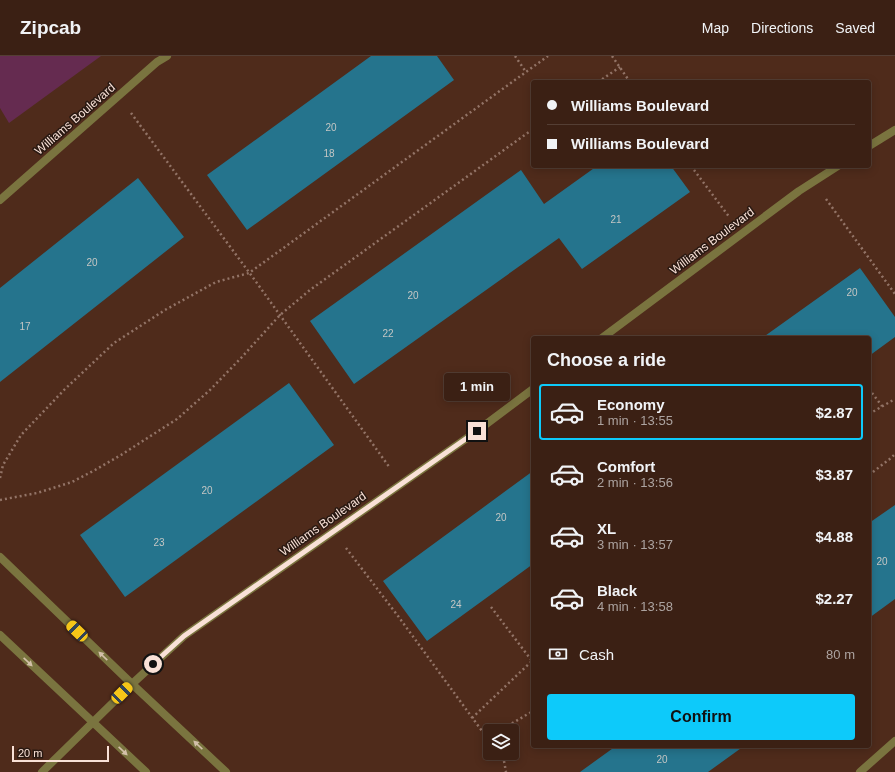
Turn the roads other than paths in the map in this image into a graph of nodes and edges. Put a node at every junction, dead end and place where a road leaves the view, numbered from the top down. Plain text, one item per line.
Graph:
1 (167, 56) edge
2 (895, 130) edge
3 (871, 145) edge
4 (835, 168) edge
5 (0, 200) edge
6 (605, 336) edge
7 (531, 390) edge
8 (0, 557) edge
9 (0, 635) edge
10 (132, 684) junction
11 (92, 722) junction
12 (895, 741) edge
13 (42, 772) edge
14 (146, 772) edge
15 (226, 772) edge
16 (860, 772) edge

1 - 5 street, Williams Boulevard
2 - 3 street
4 - 6 street, Williams Boulevard
7 - 10 street, Williams Boulevard
10 -> 8 street
9 -> 11 street
10 - 11 street, Williams Boulevard
15 -> 10 street
11 - 13 street, Williams Boulevard
11 -> 14 street
12 - 16 street

